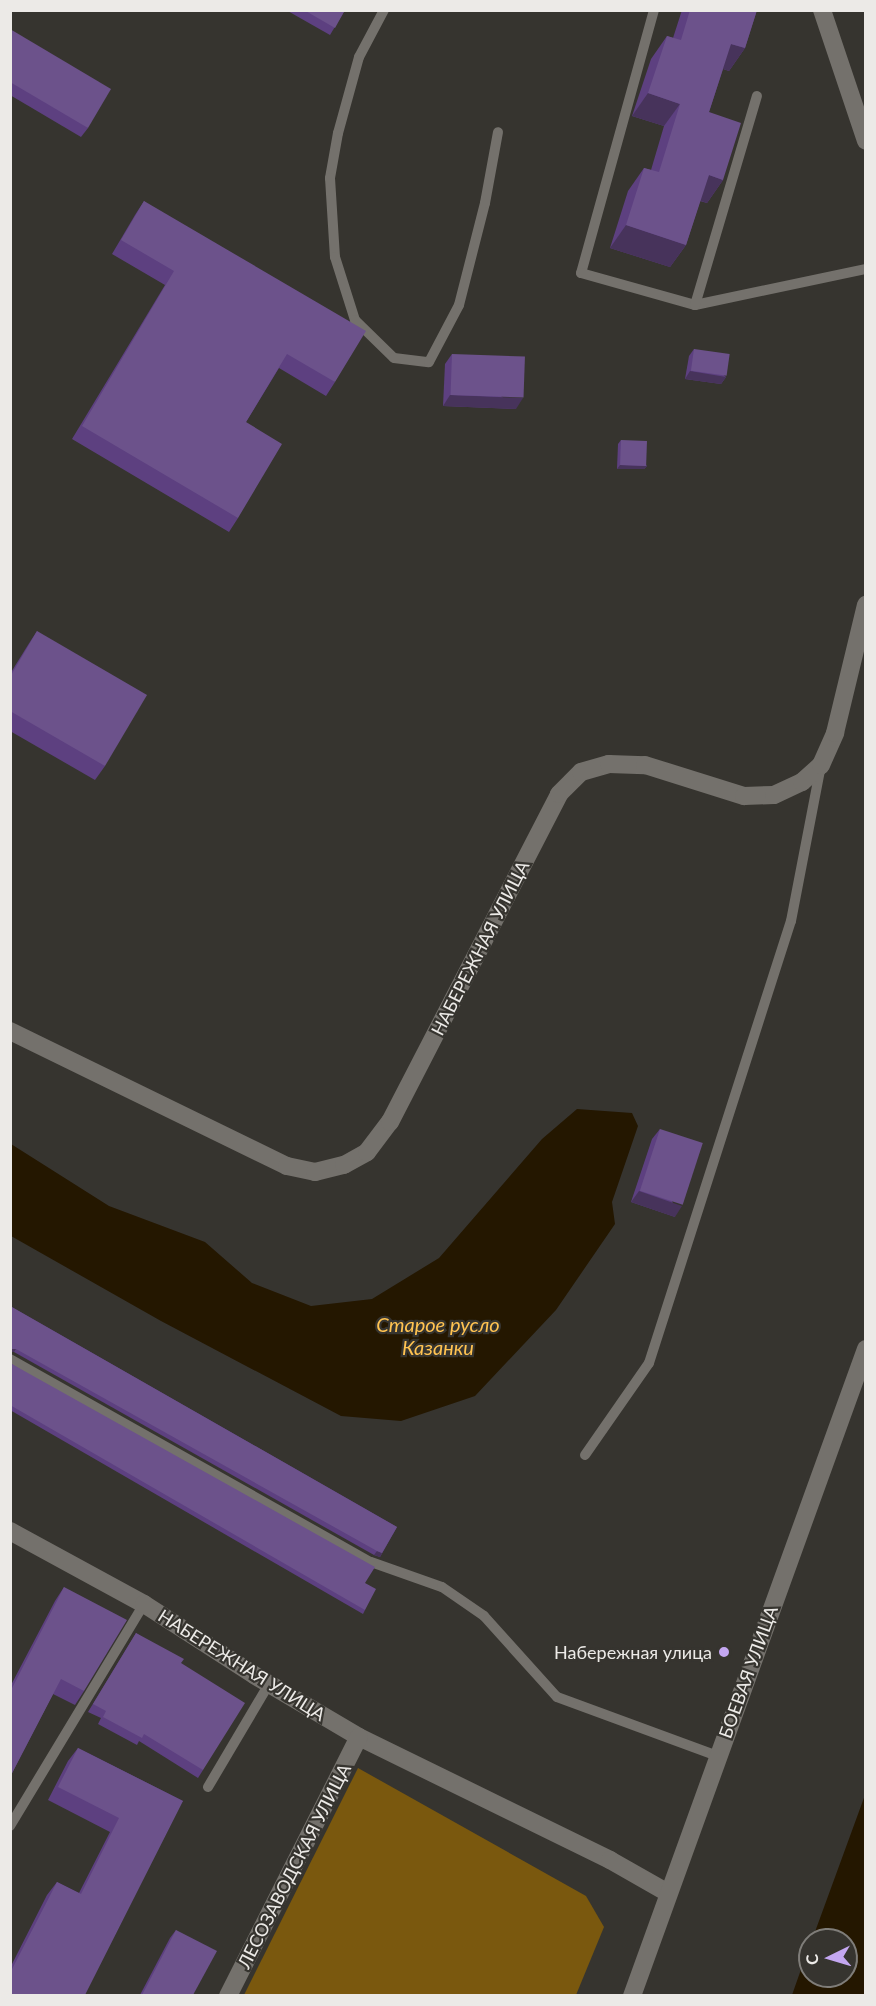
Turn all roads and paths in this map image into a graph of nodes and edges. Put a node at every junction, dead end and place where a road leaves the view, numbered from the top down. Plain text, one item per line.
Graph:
1 (384, 10) edge
2 (654, 10) edge
3 (822, 10) edge
4 (757, 96) dead end
5 (498, 132) dead end
6 (866, 141) edge
7 (866, 269) edge
8 (695, 305) junction
9 (866, 605) edge
10 (821, 765) junction
11 (10, 1031) edge
12 (866, 1349) edge
13 (10, 1359) edge
14 (585, 1455) dead end
15 (10, 1531) edge
16 (144, 1604) junction
17 (269, 1684) junction
18 (360, 1737) junction
19 (717, 1756) junction
20 (208, 1787) dead end
21 (10, 1826) edge
22 (668, 1893) junction
23 (228, 1995) edge
24 (632, 1995) edge

1 - 5 lane
2 - 8 lane
3 - 6 street
4 - 8 lane
7 - 8 lane
9 - 10 street, НАБЕРЕЖНАЯ УЛИЦА
10 - 11 street, НАБЕРЕЖНАЯ УЛИЦА
10 - 14 lane
12 - 19 street, БОЕВАЯ УЛИЦА
13 - 19 lane
15 - 16 street, НАБЕРЕЖНАЯ УЛИЦА
16 - 17 street, НАБЕРЕЖНАЯ УЛИЦА
16 - 21 lane
17 - 18 street, НАБЕРЕЖНАЯ УЛИЦА
17 - 20 lane
18 - 22 street, НАБЕРЕЖНАЯ УЛИЦА
18 - 23 street, ЛЕСОЗАВОДСКАЯ УЛИЦА
19 - 22 street, БОЕВАЯ УЛИЦА
22 - 24 street, БОЕВАЯ УЛИЦА

